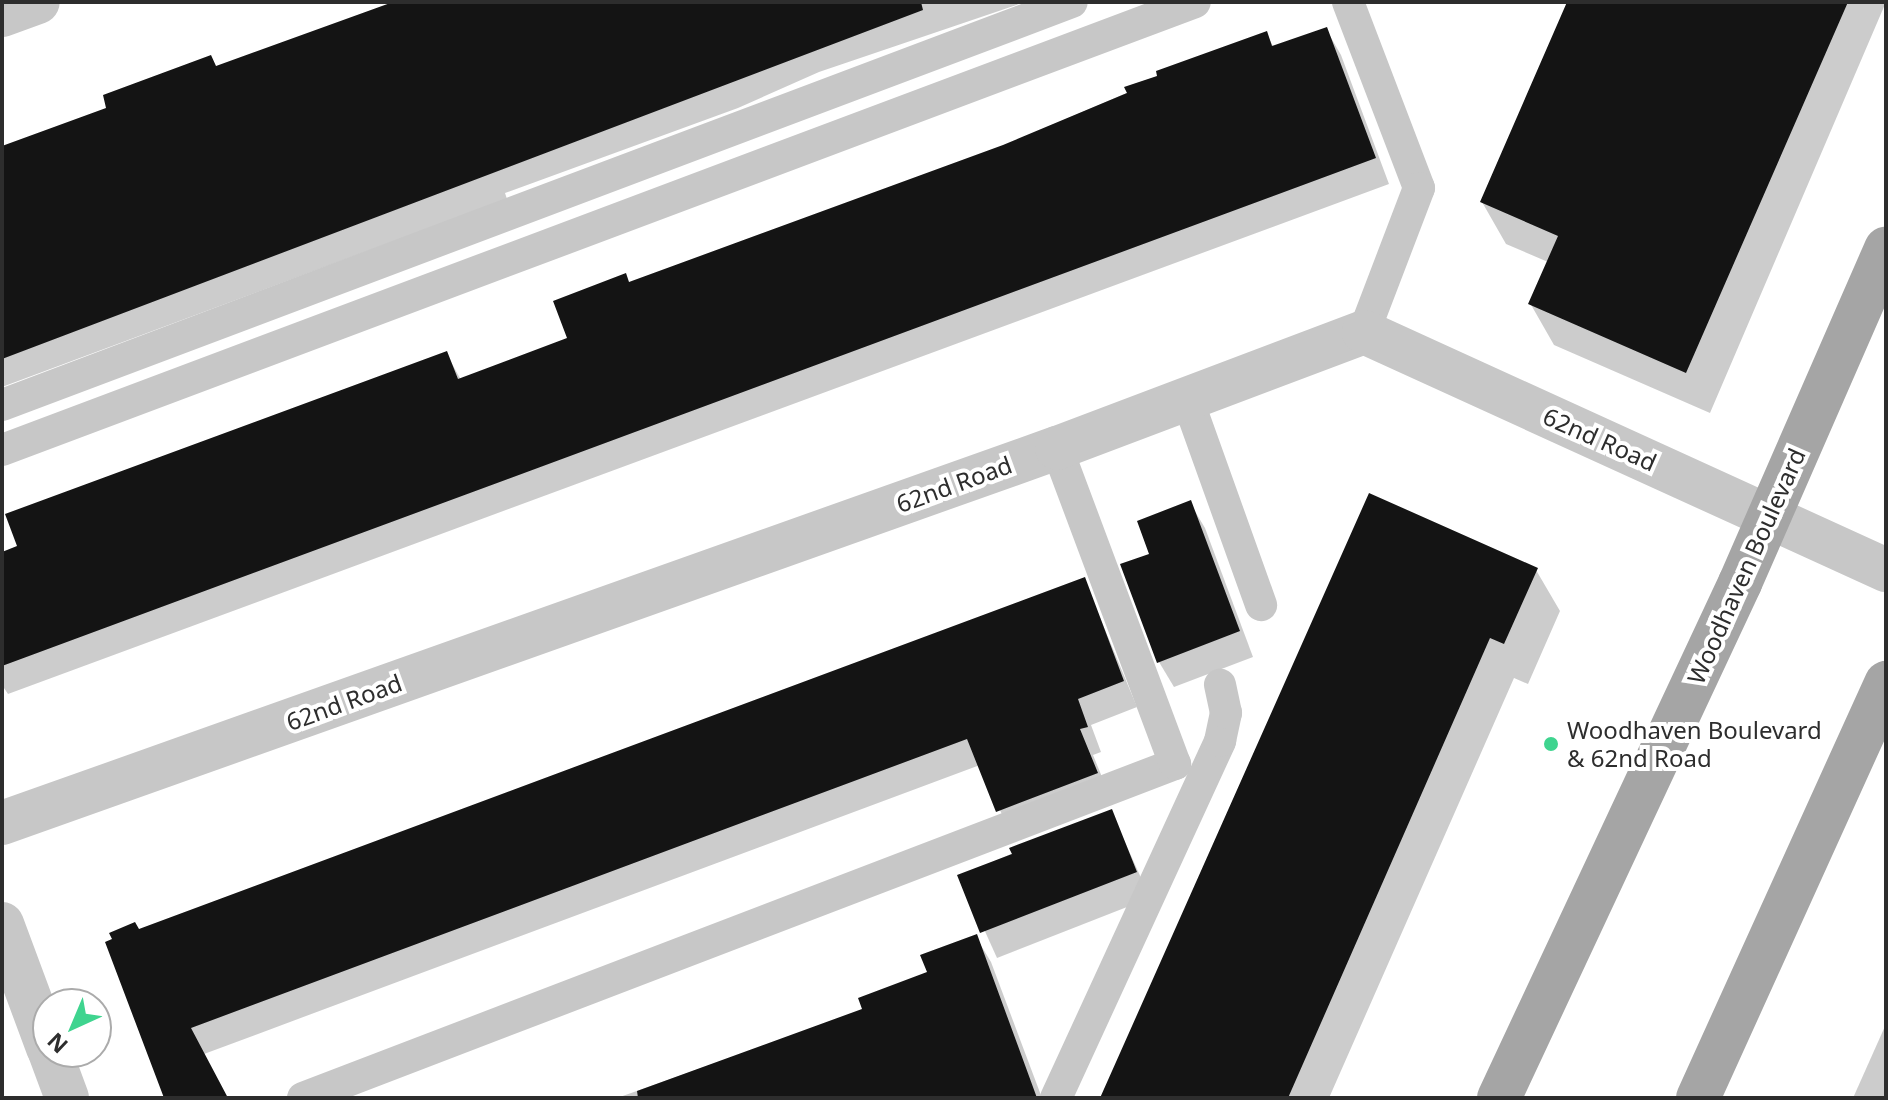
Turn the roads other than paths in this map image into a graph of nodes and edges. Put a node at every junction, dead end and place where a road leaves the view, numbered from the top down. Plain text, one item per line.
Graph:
1 (38, 2) edge
2 (1072, 2) edge
3 (1195, 2) edge
4 (1348, 2) edge
5 (2, 15) edge
6 (1886, 249) edge
7 (1364, 332) junction
8 (1187, 398) junction
9 (2, 405) edge
10 (1057, 448) junction
11 (2, 450) edge
12 (1769, 519) junction
13 (1886, 570) edge
14 (1261, 605) dead end
15 (1886, 683) edge
16 (1220, 685) dead end
17 (2, 823) edge
18 (2, 924) edge
19 (32, 1004) edge
20 (56, 1068) edge
21 (67, 1098) edge
22 (303, 1098) edge
23 (1056, 1098) edge
24 (1499, 1098) edge
25 (1698, 1098) edge

1 - 5 street
2 - 9 lane
3 - 11 lane
4 - 7 lane
6 - 12 main road, Woodhaven Boulevard
7 - 8 street, 62nd Road
7 - 12 street, 62nd Road
8 - 10 street, 62nd Road
8 - 14 lane
10 - 17 street, 62nd Road
10 - 22 lane
12 - 13 street, 62nd Road
12 - 24 main road, Woodhaven Boulevard
15 - 25 main road
16 - 23 lane
18 - 19 street
20 - 21 street

